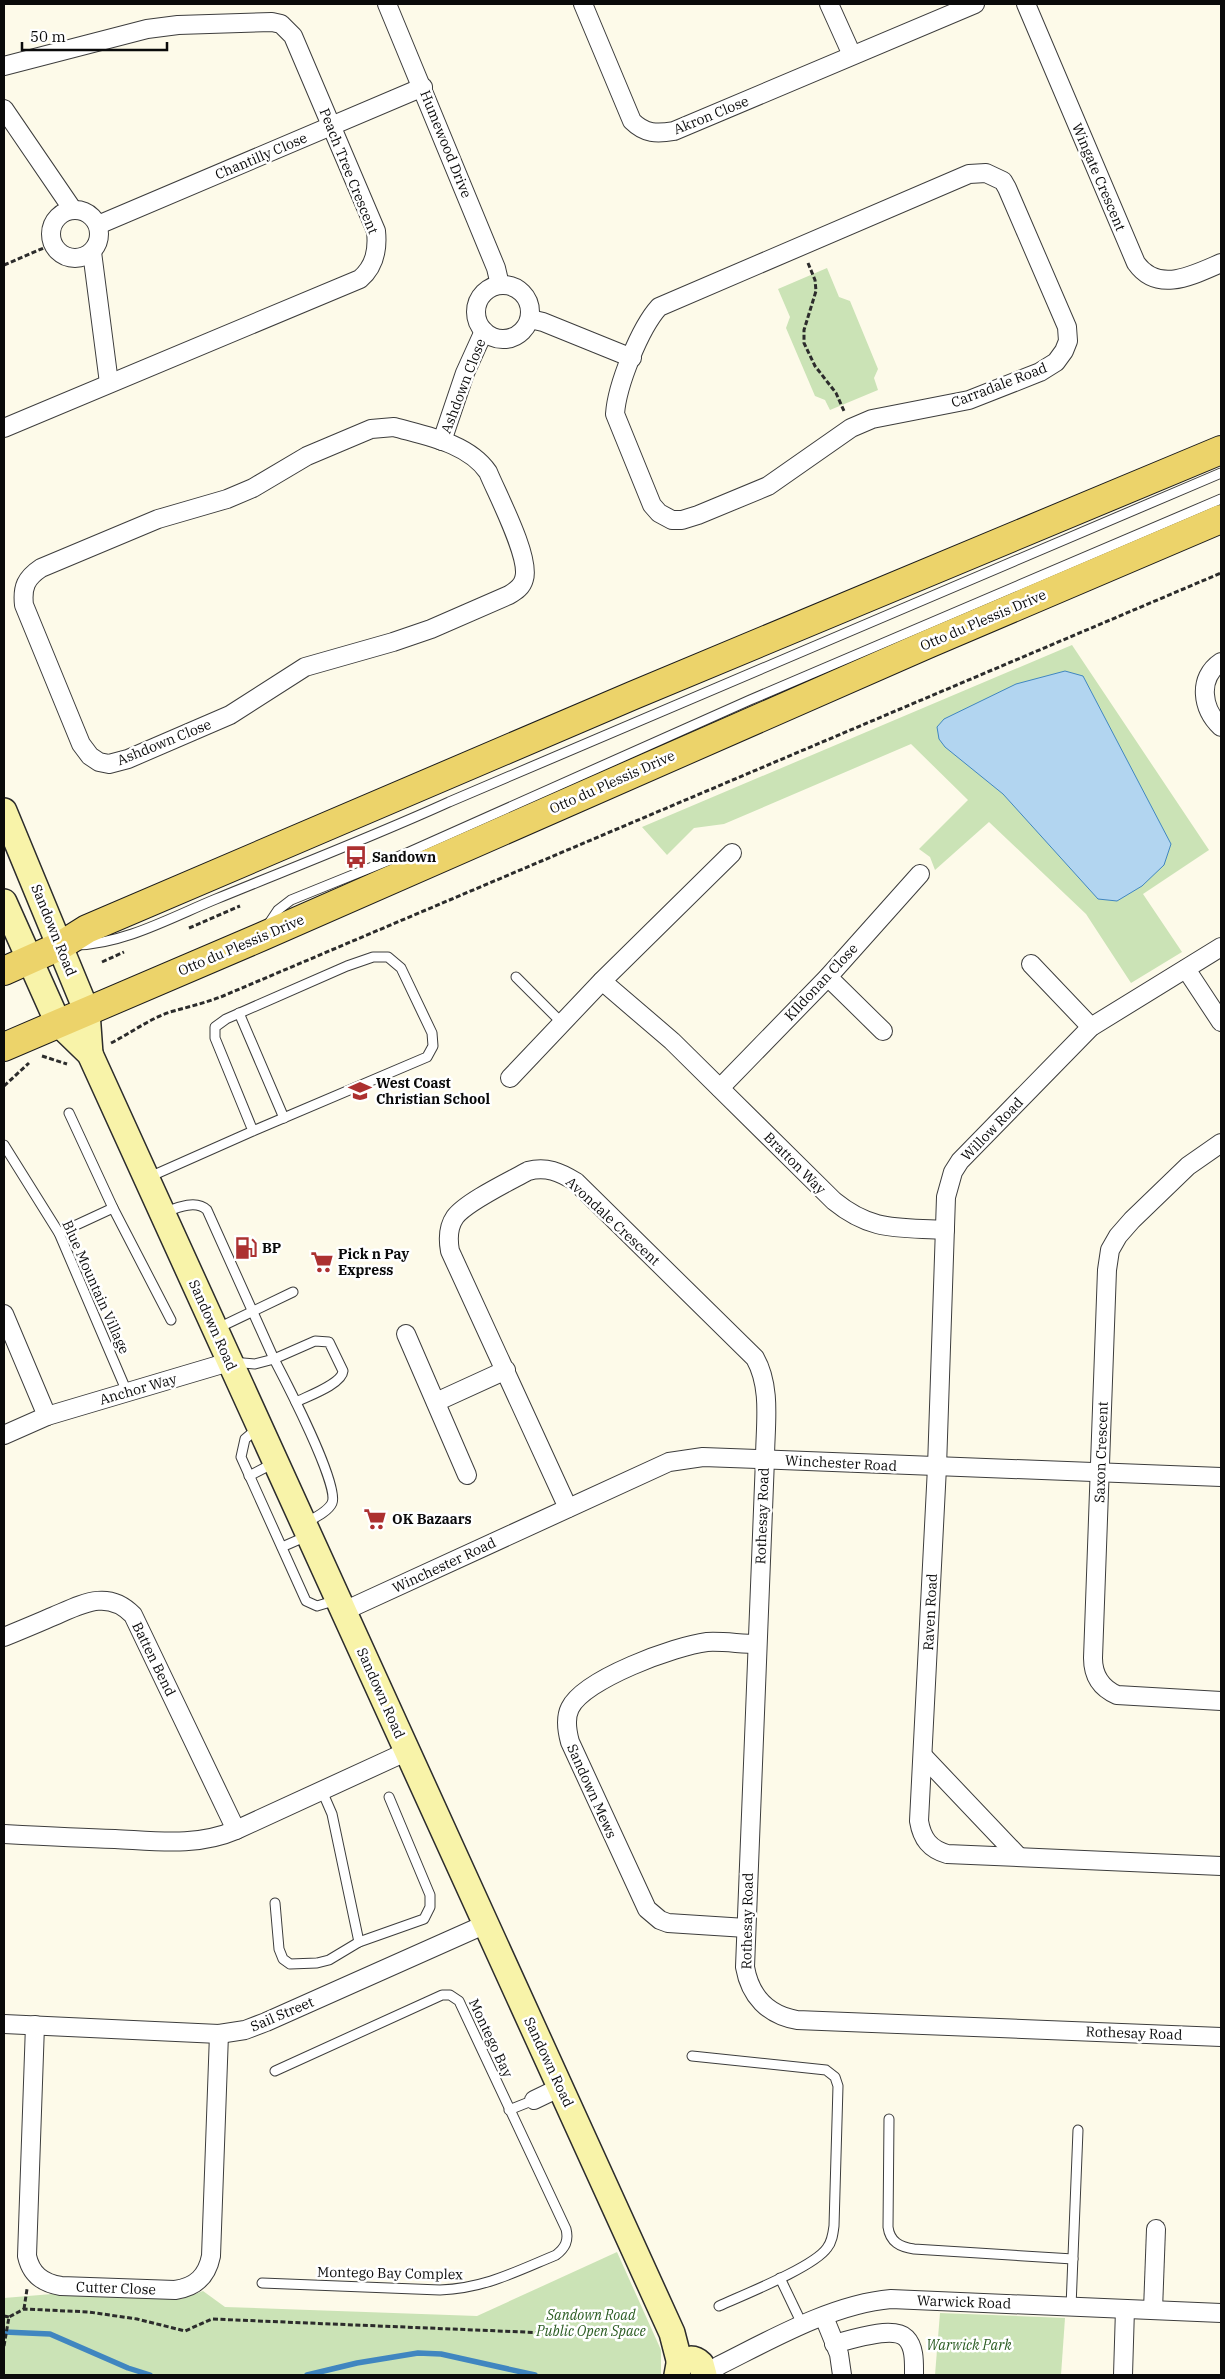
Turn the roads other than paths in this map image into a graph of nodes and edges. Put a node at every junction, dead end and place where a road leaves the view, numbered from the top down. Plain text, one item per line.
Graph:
1 (387, 4) edge
2 (583, 4) edge
3 (829, 4) edge
4 (974, 4) edge
5 (1026, 4) edge
6 (852, 54) junction
7 (4, 66) edge
8 (423, 87) junction
9 (4, 109) edge
10 (332, 126) junction
11 (73, 210) junction
12 (98, 225) junction
13 (92, 252) junction
14 (1221, 263) edge
15 (500, 285) junction
16 (530, 320) junction
17 (484, 331) junction
18 (632, 358) junction
19 (109, 383) junction
20 (4, 428) edge
21 (442, 441) junction
22 (1221, 450) edge
23 (1221, 473) edge
24 (1221, 499) edge
25 (1221, 519) edge
26 (1221, 662) edge
27 (1221, 727) edge
28 (4, 811) edge
29 (732, 853) dead end
30 (920, 874) dead end
31 (4, 902) edge
32 (262, 937) junction
33 (60, 946) junction
34 (1221, 947) edge
35 (30, 960) junction
36 (1031, 964) dead end
37 (1186, 969) junction
38 (4, 971) edge
39 (516, 976) dead end
40 (828, 977) junction
41 (602, 981) junction
42 (87, 1012) junction
43 (239, 1014) junction
44 (1221, 1022) edge
45 (58, 1023) junction
46 (562, 1023) junction
47 (1091, 1027) junction
48 (884, 1031) dead end
49 (4, 1047) edge
50 (79, 1059) junction
51 (510, 1078) dead end
52 (720, 1088) junction
53 (69, 1113) dead end
54 (284, 1118) junction
55 (253, 1131) junction
56 (1221, 1143) edge
57 (4, 1144) edge
58 (147, 1178) junction
59 (113, 1208) junction
60 (163, 1213) junction
61 (945, 1230) junction
62 (59, 1233) junction
63 (293, 1292) dead end
64 (252, 1311) junction
65 (4, 1314) edge
66 (171, 1320) dead end
67 (216, 1329) junction
68 (406, 1334) dead end
69 (274, 1359) junction
70 (229, 1362) junction
71 (506, 1370) junction
72 (127, 1392) junction
73 (296, 1402) junction
74 (436, 1402) junction
75 (47, 1416) junction
76 (258, 1428) junction
77 (4, 1435) edge
78 (764, 1459) junction
79 (276, 1462) junction
80 (937, 1467) junction
81 (1100, 1472) junction
82 (467, 1475) dead end
83 (249, 1476) junction
84 (1221, 1477) edge
85 (568, 1508) junction
86 (307, 1529) junction
87 (282, 1547) junction
88 (341, 1605) junction
89 (4, 1636) edge
90 (757, 1644) junction
91 (1221, 1701) edge
92 (408, 1752) junction
93 (923, 1756) junction
94 (322, 1791) junction
95 (389, 1797) dead end
96 (236, 1830) junction
97 (4, 1834) edge
98 (1019, 1858) junction
99 (1221, 1866) edge
100 (275, 1903) dead end
101 (486, 1924) junction
102 (746, 1928) junction
103 (359, 1942) junction
104 (4, 2024) edge
105 (35, 2026) junction
106 (219, 2034) junction
107 (1221, 2036) edge
108 (692, 2056) dead end
109 (276, 2071) dead end
110 (561, 2087) junction
111 (534, 2100) joint
112 (509, 2110) junction
113 (889, 2119) dead end
114 (1078, 2130) dead end
115 (1156, 2229) dead end
116 (567, 2243) joint
117 (1073, 2259) junction
118 (780, 2278) junction
119 (262, 2283) dead end
120 (719, 2306) dead end
121 (1071, 2307) junction
122 (1125, 2309) junction
123 (1153, 2310) junction
124 (1221, 2313) edge
125 (824, 2316) junction
126 (803, 2326) junction
127 (834, 2344) junction
128 (697, 2368) edge
129 (842, 2375) edge
130 (914, 2375) edge
131 (1123, 2375) edge

1 - 8 street, Humewood Drive
2 - 6 street, Akron Close
3 - 6 street
4 - 6 street, Akron Close
5 - 14 street, Wingate Crescent
7 - 10 street, Peach Tree Crescent
8 - 10 street, Chantilly Close
8 - 15 street, Humewood Drive
9 - 11 street
10 - 12 street, Chantilly Close
10 - 19 street, Peach Tree Crescent
11 - 12 street
11 - 13 street
12 - 13 street
13 - 19 street
15 - 16 street
15 - 17 street
16 - 17 street
16 - 18 street
17 - 21 street, Ashdown Close
18 - 18 street, Carradale Road
19 - 20 street, Peach Tree Crescent
21 - 21 street, Ashdown Close
22 - 33 main road
23 - 33 lane
24 - 32 lane
25 - 32 main road, Otto du Plessis Drive
26 - 27 street
28 - 33 street, Sandown Road
29 - 41 street
30 - 40 street, KIldonan Close
31 - 35 street, Sandown Road
32 - 42 main road, Otto du Plessis Drive
33 - 35 main road
33 - 42 street, Sandown Road
34 - 37 street, Willow Road
35 - 38 main road
35 - 45 street, Sandown Road
36 - 47 street
37 - 44 street
37 - 47 street, Willow Road
39 - 46 lane
40 - 48 street
40 - 52 street, KIldonan Close
41 - 46 street
41 - 52 street, Bratton Way
42 - 45 main road, Otto du Plessis Drive
42 - 50 street, Sandown Road
43 - 54 lane
43 - 54 lane
43 - 55 lane
45 - 49 main road, Otto du Plessis Drive
45 - 50 street, Sandown Road
46 - 51 street
47 - 61 street, Willow Road
50 - 58 street, Sandown Road
52 - 61 street, Bratton Way
53 - 59 lane
54 - 55 lane
55 - 58 lane
56 - 81 street, Saxon Crescent
57 - 62 lane, Blue Mountain Village
58 - 60 street, Sandown Road
59 - 62 lane
59 - 66 lane
60 - 64 lane
60 - 67 street, Sandown Road
61 - 80 street, Willow Road
62 - 72 lane, Blue Mountain Village
63 - 64 lane
64 - 67 lane
64 - 69 lane
65 - 75 street
67 - 70 street, Sandown Road
68 - 74 street
69 - 70 lane
69 - 73 lane
69 - 73 lane
70 - 72 street, Anchor Way
70 - 76 street, Sandown Road
71 - 74 street
71 - 78 street, Avondale Crescent
71 - 85 street, Avondale Crescent
72 - 75 street, Anchor Way
73 - 86 lane
74 - 82 street
75 - 77 street, Anchor Way
76 - 79 street, Sandown Road
76 - 83 lane
78 - 80 street, Winchester Road
78 - 85 street, Winchester Road
78 - 90 street, Rothesay Road
79 - 83 lane
79 - 86 street, Sandown Road
80 - 81 street, Winchester Road
80 - 93 street, Raven Road
81 - 84 street, Winchester Road
81 - 91 street, Saxon Crescent
83 - 87 lane
85 - 88 street, Winchester Road
86 - 87 lane
86 - 88 street, Sandown Road
87 - 88 lane
88 - 92 street, Sandown Road
89 - 96 street, Batten Bend
90 - 102 street, Rothesay Road
90 - 102 street, Sandown Mews
92 - 94 street
92 - 101 street, Sandown Road
93 - 98 street
93 - 98 street, Raven Road
94 - 96 street
94 - 103 lane
95 - 103 lane
96 - 97 street
98 - 99 street, Raven Road
100 - 103 lane
101 - 106 street, Sail Street
101 - 110 street, Sandown Road
102 - 107 street, Rothesay Road
104 - 105 street, Sail Street
105 - 106 street, Sail Street
105 - 106 street, Cutter Close
108 - 118 lane
109 - 112 lane, Montego Bay
110 - 111 street
110 - 128 street, Sandown Road
111 - 112 lane
112 - 116 lane, Montego Bay
113 - 117 lane
114 - 117 lane
115 - 123 street
116 - 119 lane, Montego Bay Complex
117 - 121 lane
118 - 120 lane
118 - 126 lane
121 - 122 street, Warwick Road
121 - 125 street, Warwick Road
122 - 123 street, Warwick Road
122 - 131 street
123 - 124 street, Warwick Road
125 - 126 street, Warwick Road
125 - 127 street
126 - 128 street, Warwick Road
127 - 129 street
127 - 130 street

